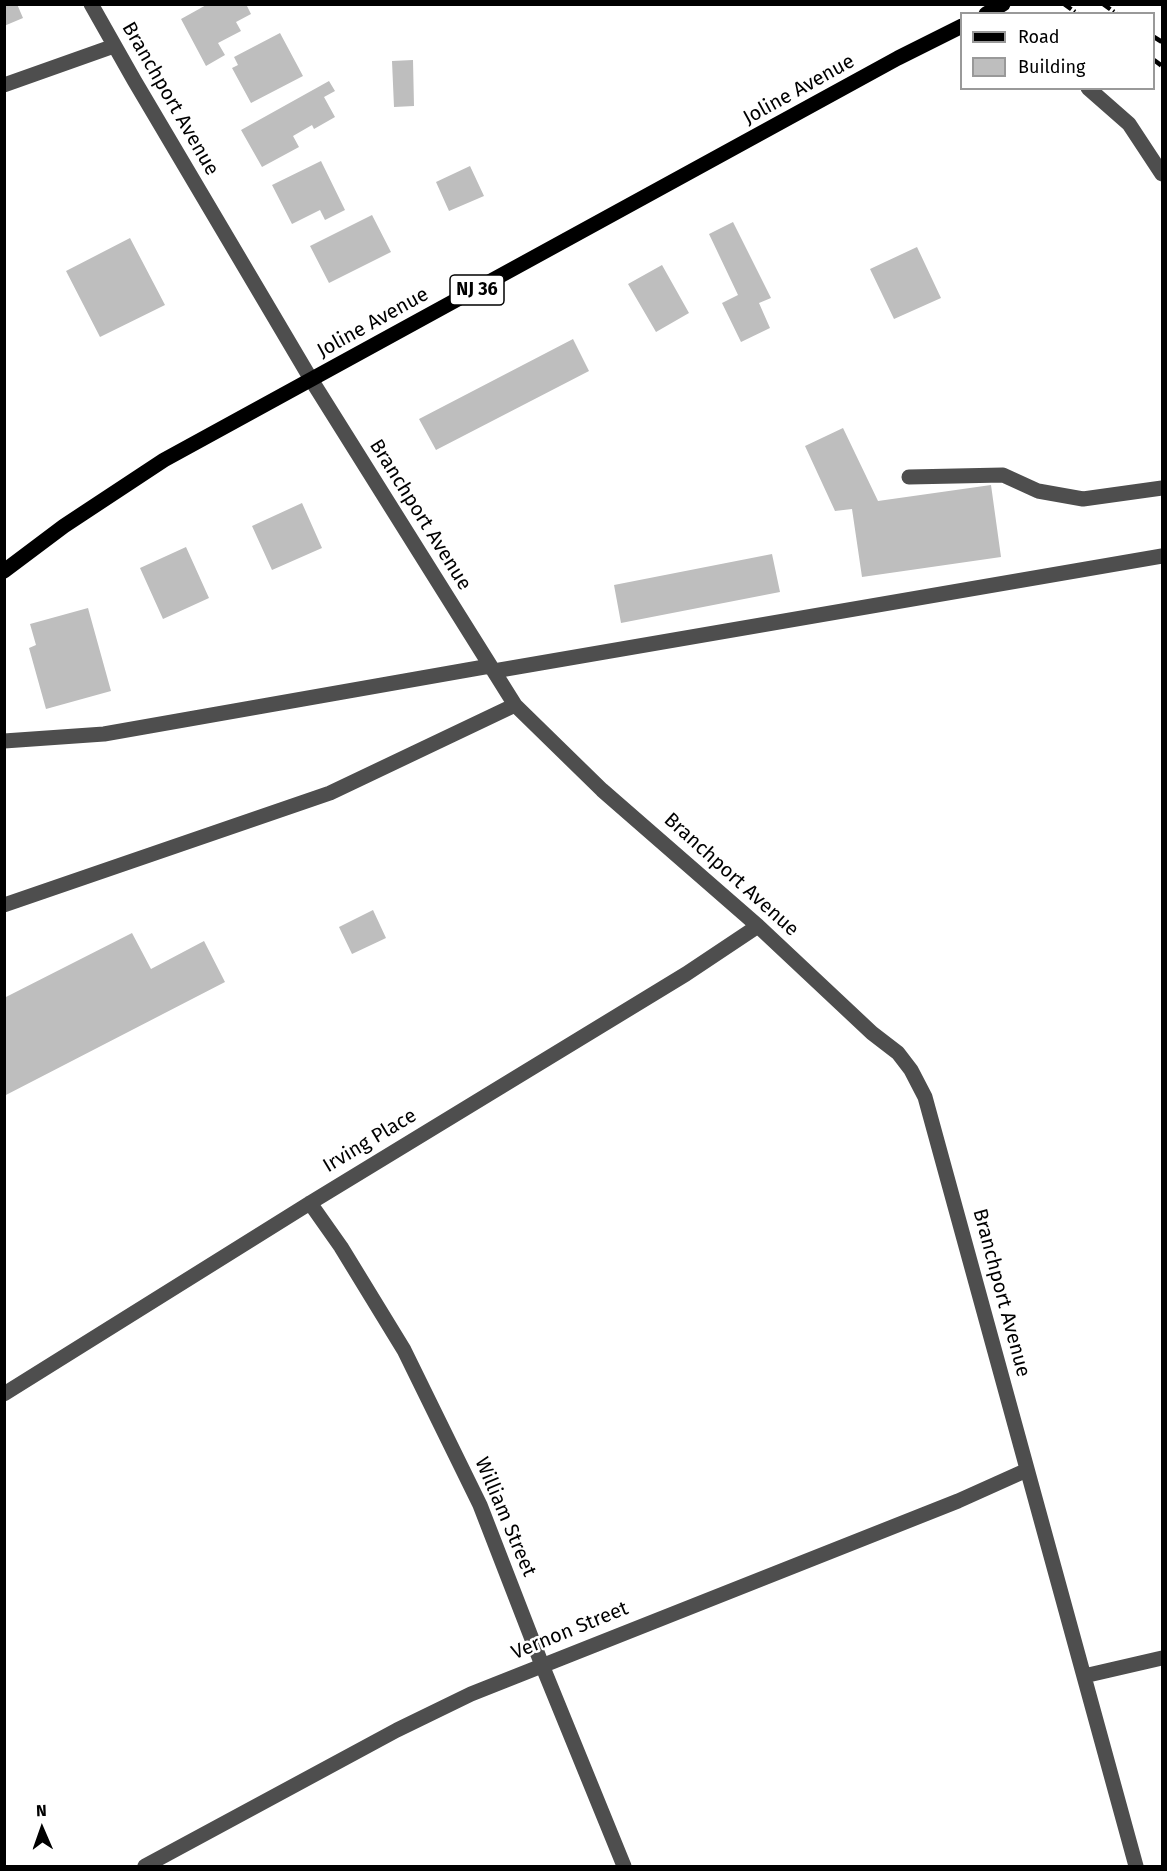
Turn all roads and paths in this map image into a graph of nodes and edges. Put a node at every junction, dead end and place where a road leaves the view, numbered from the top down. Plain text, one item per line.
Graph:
1 (91, 4) edge
2 (1003, 4) edge
3 (989, 12) edge
4 (960, 27) edge
5 (114, 46) junction
6 (4, 85) edge
7 (1090, 90) edge
8 (1162, 174) edge
9 (312, 381) junction
10 (909, 477) dead end
11 (1162, 488) edge
12 (1162, 556) edge
13 (4, 571) edge
14 (492, 669) junction
15 (515, 705) junction
16 (4, 726) edge
17 (10, 741) edge
18 (4, 905) edge
19 (758, 926) junction
20 (310, 1203) junction
21 (4, 1394) edge
22 (1027, 1470) junction
23 (1162, 1658) edge
24 (542, 1665) junction
25 (1084, 1676) junction
26 (145, 1866) edge
27 (624, 1866) edge
28 (1136, 1866) edge

1 - 5 street, Branchport Avenue
2 - 3 main road
4 - 9 main road, Joline Avenue / NJ 36
5 - 6 street
5 - 9 street, Branchport Avenue
7 - 8 street
9 - 13 main road, Joline Avenue / NJ 36
9 - 14 street, Branchport Avenue
10 - 11 street
12 - 14 street
14 - 15 street, Branchport Avenue
14 - 17 street
15 - 18 street
15 - 19 street, Branchport Avenue
16 - 17 street
19 - 20 street, Irving Place
19 - 22 street, Branchport Avenue
20 - 21 street, Irving Place
20 - 24 street, William Street
22 - 24 street, Vernon Street
22 - 25 street, Branchport Avenue
23 - 25 street
24 - 26 street, Vernon Street
24 - 27 street, William Street
25 - 28 street, Branchport Avenue

